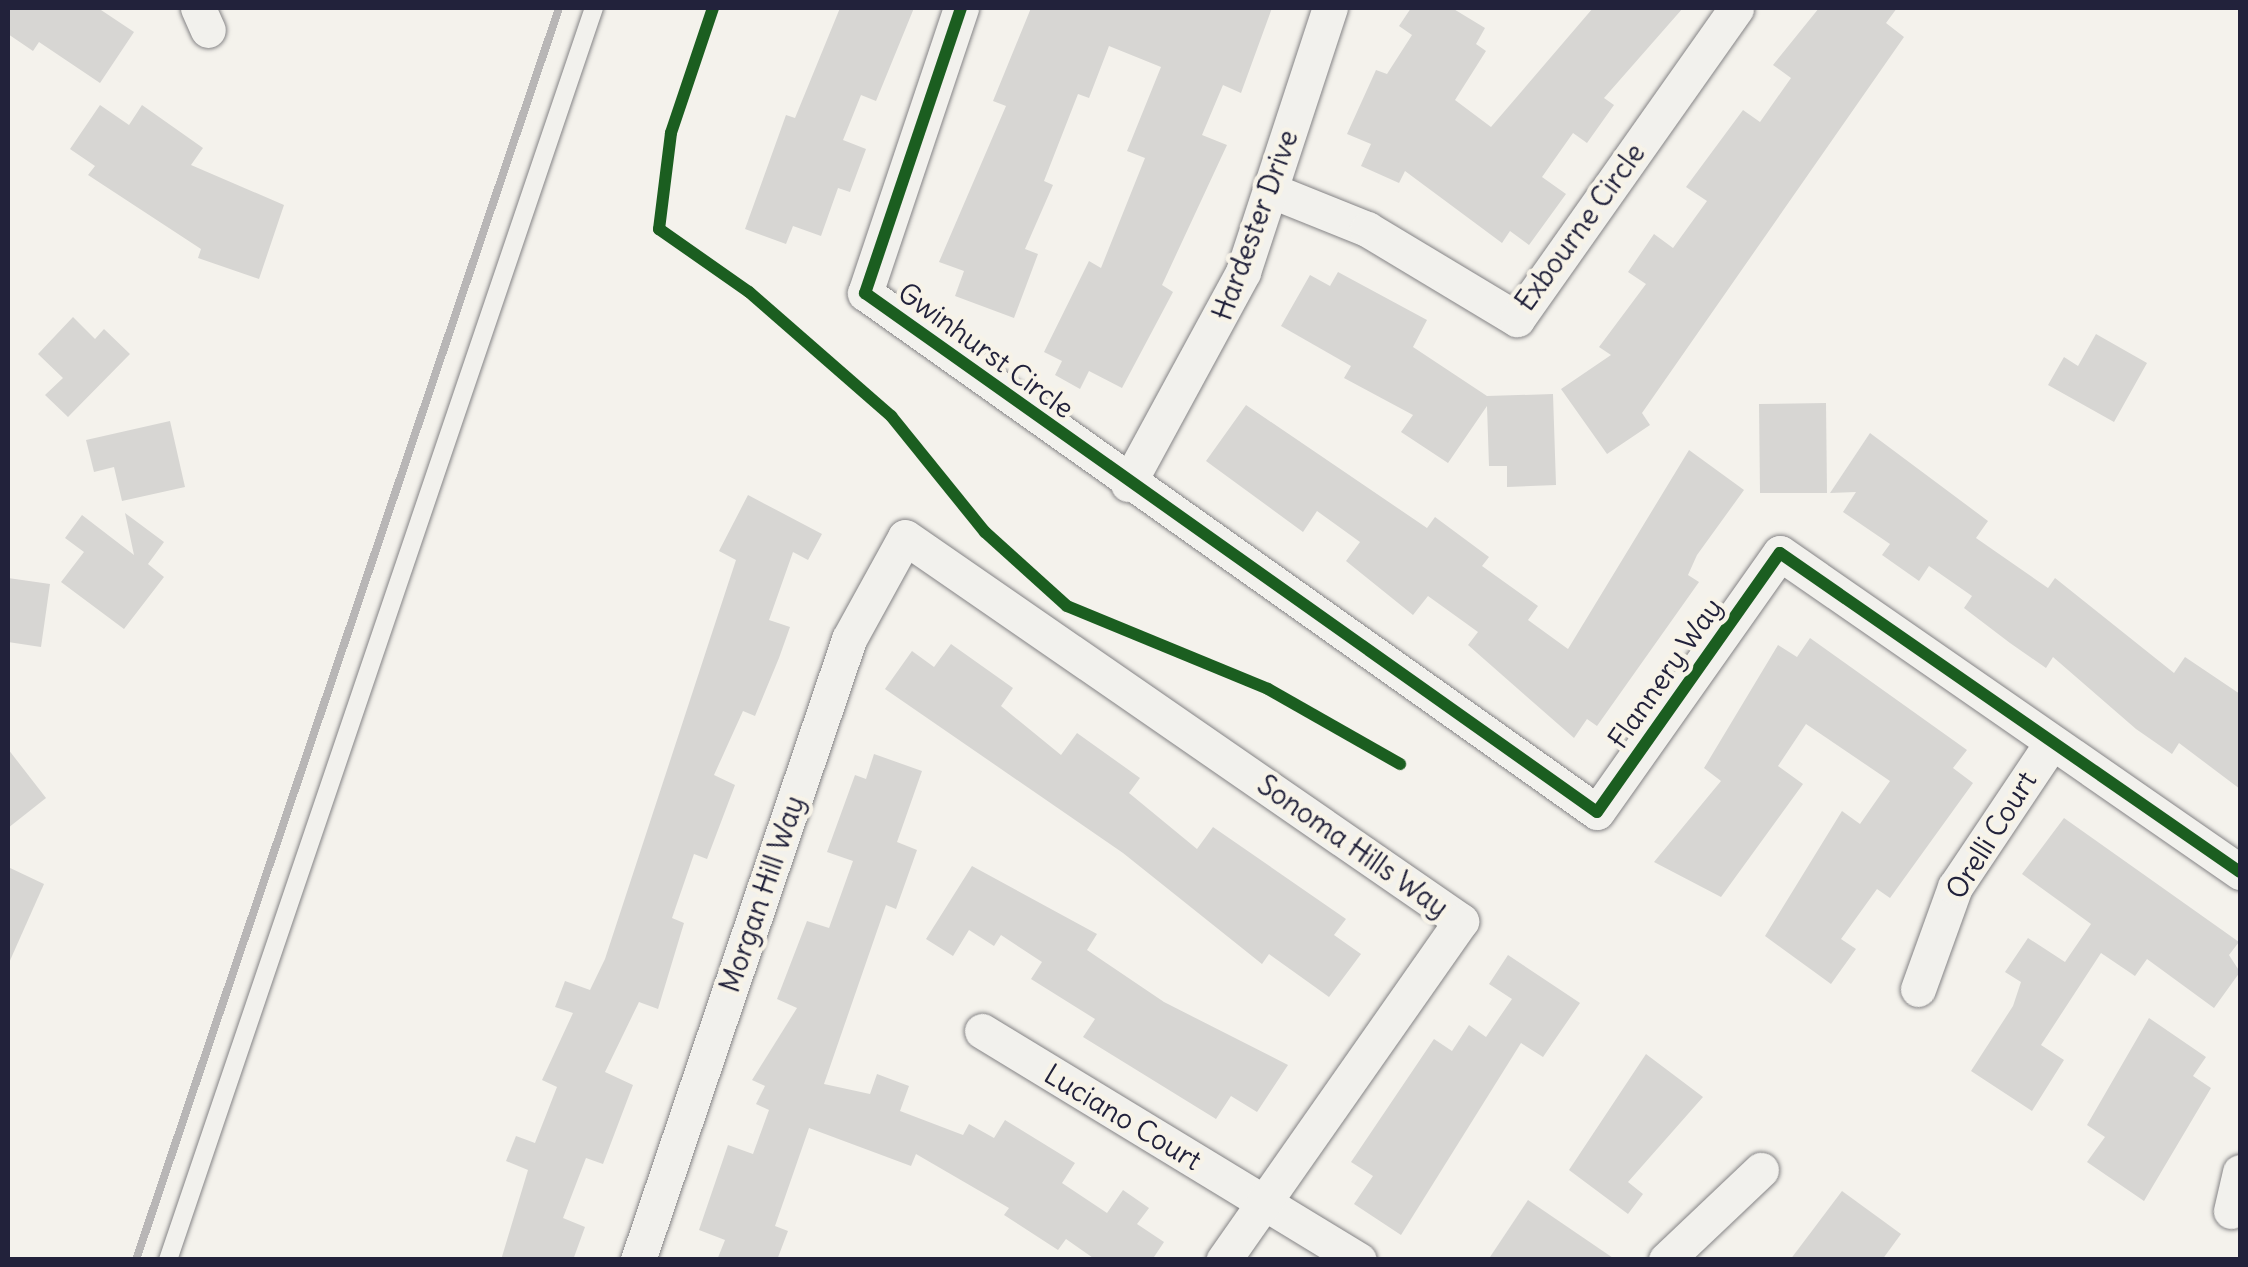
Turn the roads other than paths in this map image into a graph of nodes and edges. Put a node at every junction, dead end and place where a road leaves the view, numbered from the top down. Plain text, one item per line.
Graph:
1 (594, 8) edge
2 (961, 8) edge
3 (1330, 8) edge
4 (1736, 8) edge
5 (1270, 190) junction
6 (1128, 484) junction
7 (905, 536) joint
8 (2052, 742) junction
9 (2240, 872) edge
10 (1918, 989) dead end
11 (982, 1031) dead end
12 (1761, 1170) dead end
13 (2240, 1172) edge
14 (1264, 1203) junction
15 (2231, 1211) dead end
16 (168, 1260) edge
17 (638, 1260) edge
18 (1224, 1260) edge
19 (1359, 1260) edge
20 (1666, 1260) edge

1 - 16 lane
2 - 6 street, Gwinhurst Circle
3 - 5 street, Hardester Drive
4 - 5 street, Exbourne Circle
5 - 6 street, Hardester Drive
6 - 8 street, Flannery Way
7 - 14 street, Sonoma Hills Way
7 - 17 street, Morgan Hill Way
8 - 9 street, Flannery Way
8 - 10 street, Orelli Court
11 - 14 street, Luciano Court
12 - 20 street
13 - 15 street
14 - 18 street, Sonoma Hills Way
14 - 19 street, Luciano Court

